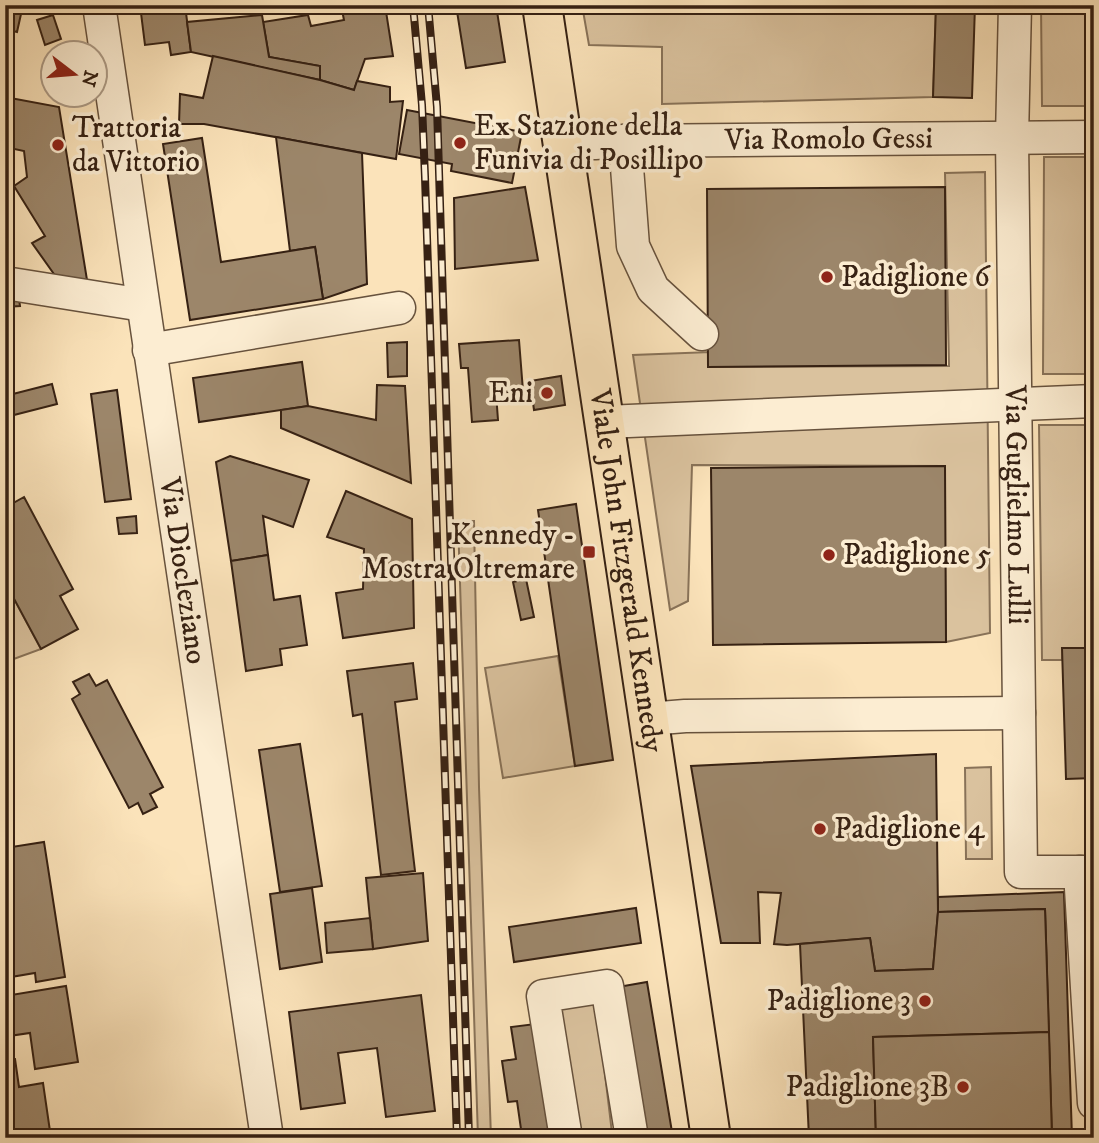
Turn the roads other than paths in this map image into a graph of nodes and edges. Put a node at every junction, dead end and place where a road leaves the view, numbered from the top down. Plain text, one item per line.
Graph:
1 (99, 5) edge
2 (542, 5) edge
3 (1015, 5) edge
4 (1094, 137) edge
5 (1012, 138) junction
6 (563, 141) junction
7 (625, 141) junction
8 (5, 283) edge
9 (143, 305) junction
10 (399, 308) dead end
11 (702, 334) dead end
12 (149, 349) junction
13 (1094, 401) edge
14 (1016, 404) junction
15 (605, 422) junction
16 (1019, 713) junction
17 (648, 719) junction
18 (1087, 872) edge
19 (1090, 981) edge
20 (1092, 1041) edge
21 (1093, 1086) edge
22 (267, 1138) edge
23 (566, 1138) edge
24 (632, 1138) edge
25 (711, 1138) edge

1 - 9 street, Via Diocleziano
2 - 6 main road, Viale John Fitzgerald Kennedy
3 - 5 street, Via Guglielmo Lulli
4 - 5 street, Via Romolo Gessi
5 - 7 street, Via Romolo Gessi
5 - 14 street, Via Guglielmo Lulli
6 - 7 street, Via Romolo Gessi
6 - 15 main road, Viale John Fitzgerald Kennedy
7 - 11 street
8 - 9 street
9 - 12 street, Via Diocleziano
10 - 12 street
12 - 22 street, Via Diocleziano
13 - 14 street
14 - 15 street
14 - 16 street, Via Guglielmo Lulli
15 - 17 main road, Viale John Fitzgerald Kennedy
16 - 17 street
16 - 18 street, Via Guglielmo Lulli
17 - 25 main road, Viale John Fitzgerald Kennedy
18 - 19 street
19 - 20 street
20 - 21 street
23 - 24 street

